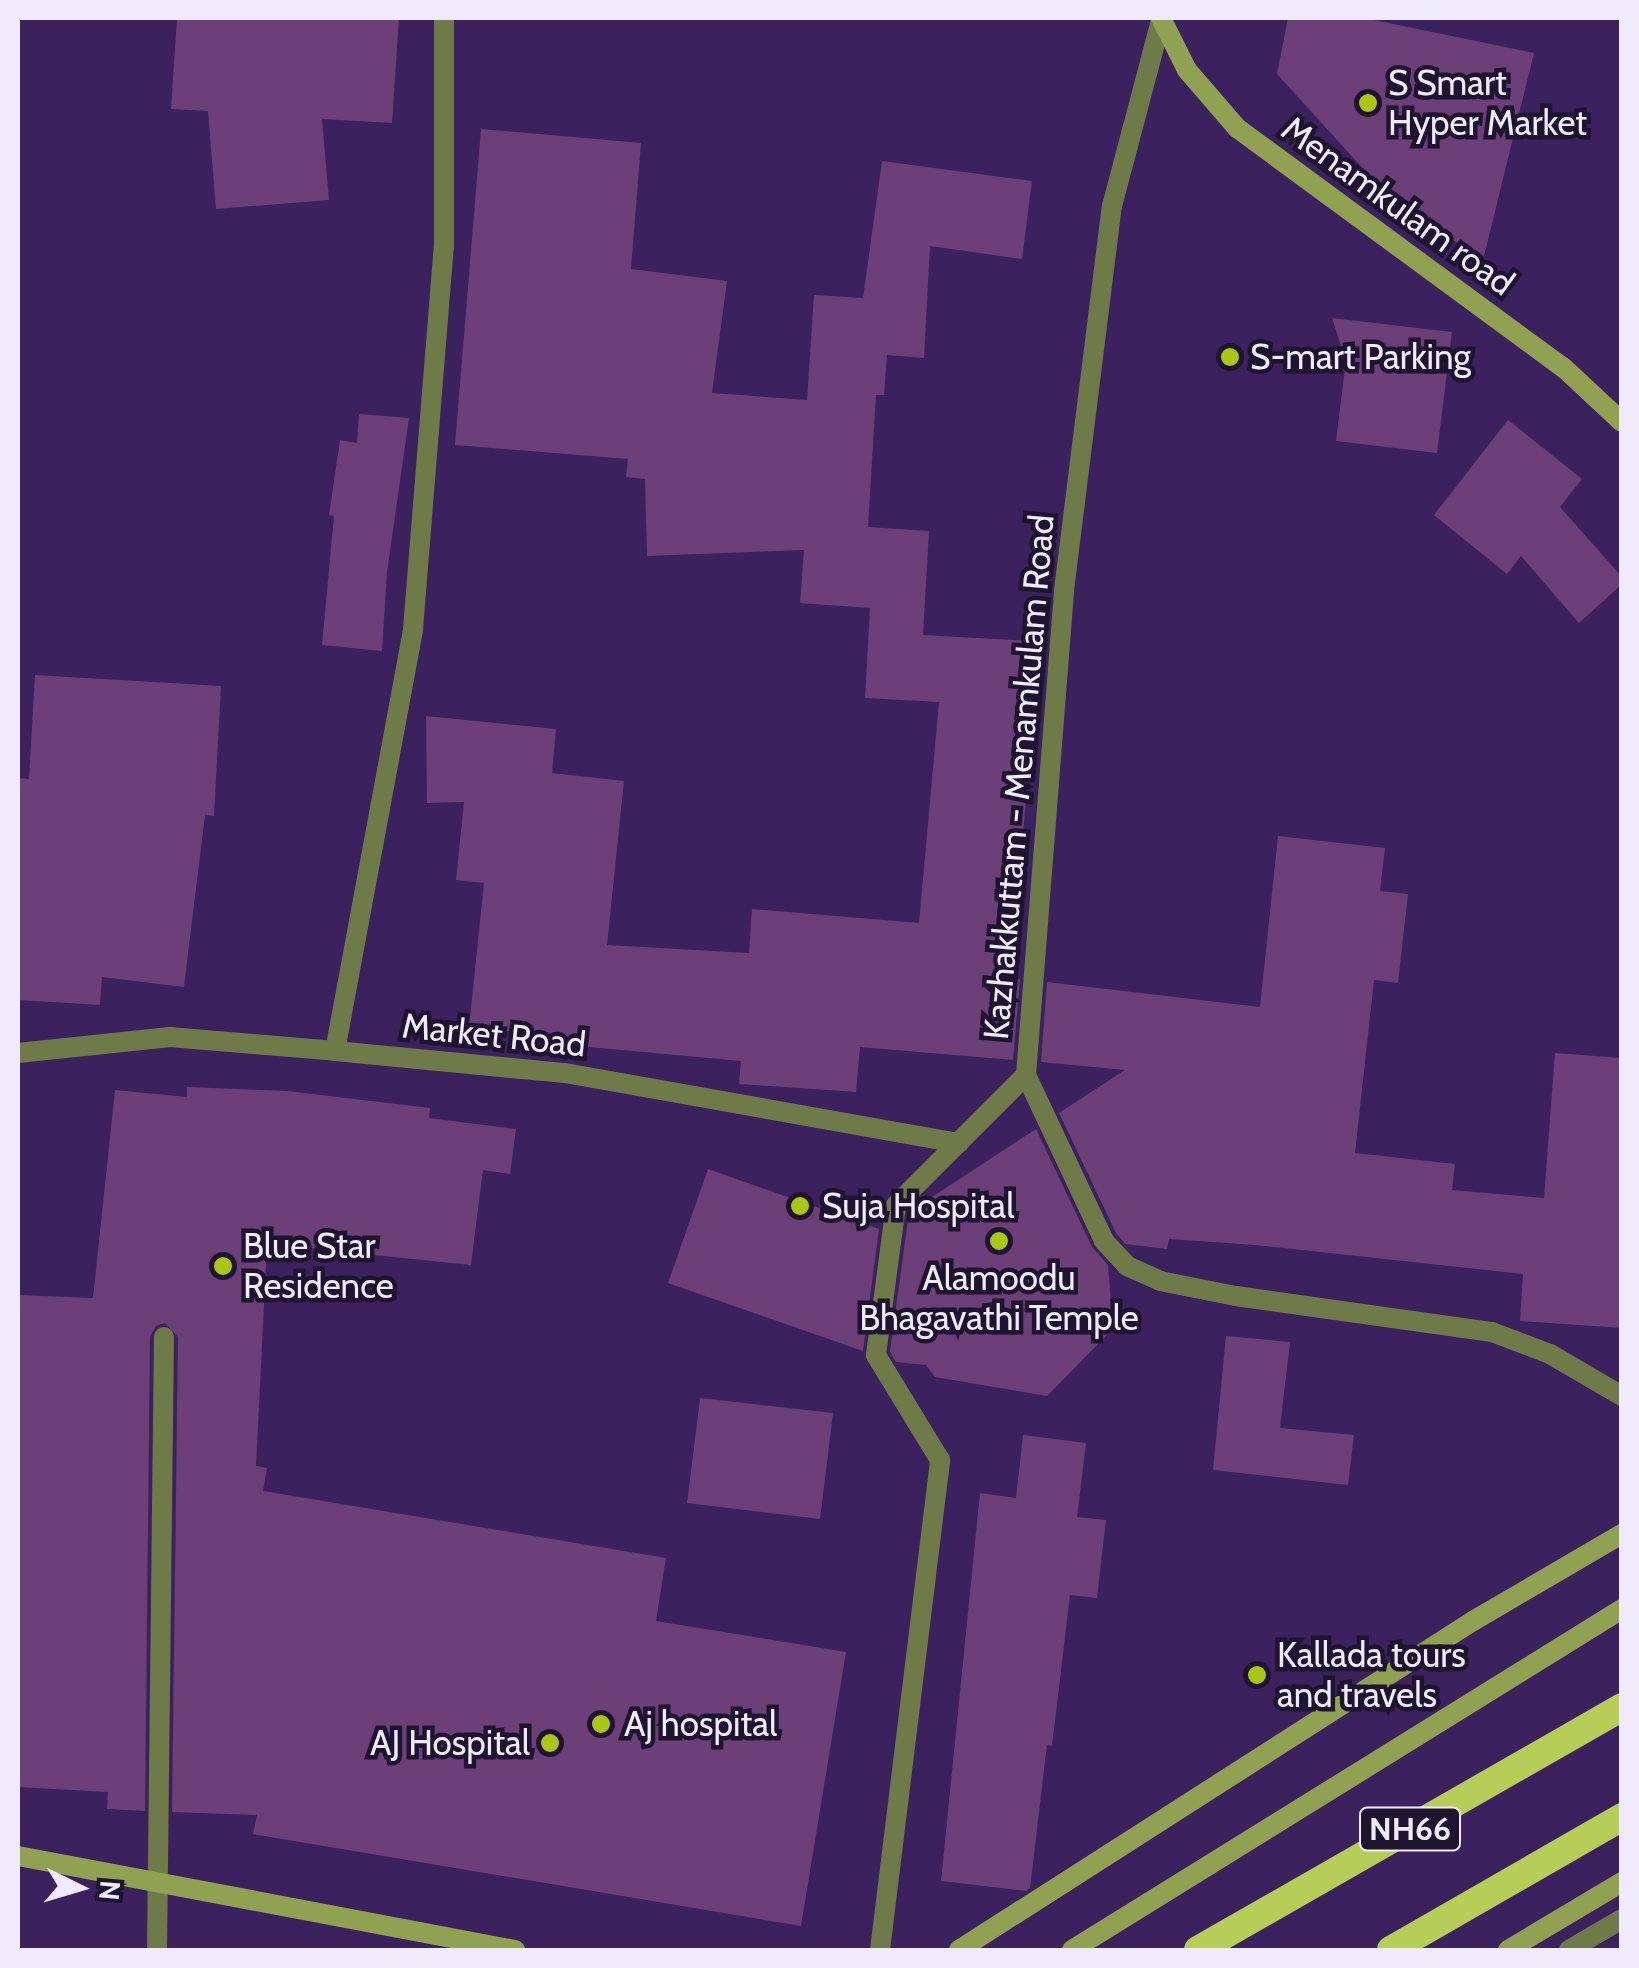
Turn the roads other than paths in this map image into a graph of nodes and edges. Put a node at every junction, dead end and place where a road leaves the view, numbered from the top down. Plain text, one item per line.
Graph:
1 (444, 18) edge
2 (1161, 18) edge
3 (1622, 422) edge
4 (335, 1051) junction
5 (18, 1053) edge
6 (1026, 1075) junction
7 (960, 1142) junction
8 (164, 1337) dead end
9 (1622, 1396) edge
10 (1622, 1534) edge
11 (1622, 1609) edge
12 (1622, 1707) edge
13 (1622, 1817) edge
14 (18, 1856) edge
15 (160, 1882) junction
16 (1622, 1882) edge
17 (1622, 1918) edge
18 (157, 1950) edge
19 (516, 1950) edge
20 (880, 1950) edge
21 (960, 1950) edge
22 (1072, 1950) edge
23 (1198, 1950) edge
24 (1391, 1950) edge
25 (1508, 1950) edge
26 (1570, 1950) edge

1 - 4 street
2 - 3 main road, Menamkulam road
2 - 6 street, Kazhakkuttam - Menamkulam Road
4 - 5 street, Market Road
4 - 7 street, Market Road
6 - 7 street, Kazhakkuttam - Menamkulam Road
6 - 9 street
7 - 20 street, Kazhakkuttam - Menamkulam Road
8 - 15 street
10 - 21 main road
11 - 22 main road
12 - 23 highway, NH66
13 - 24 highway, NH66
14 - 15 main road
15 - 18 street
15 - 19 main road
16 - 25 main road
17 - 26 street

